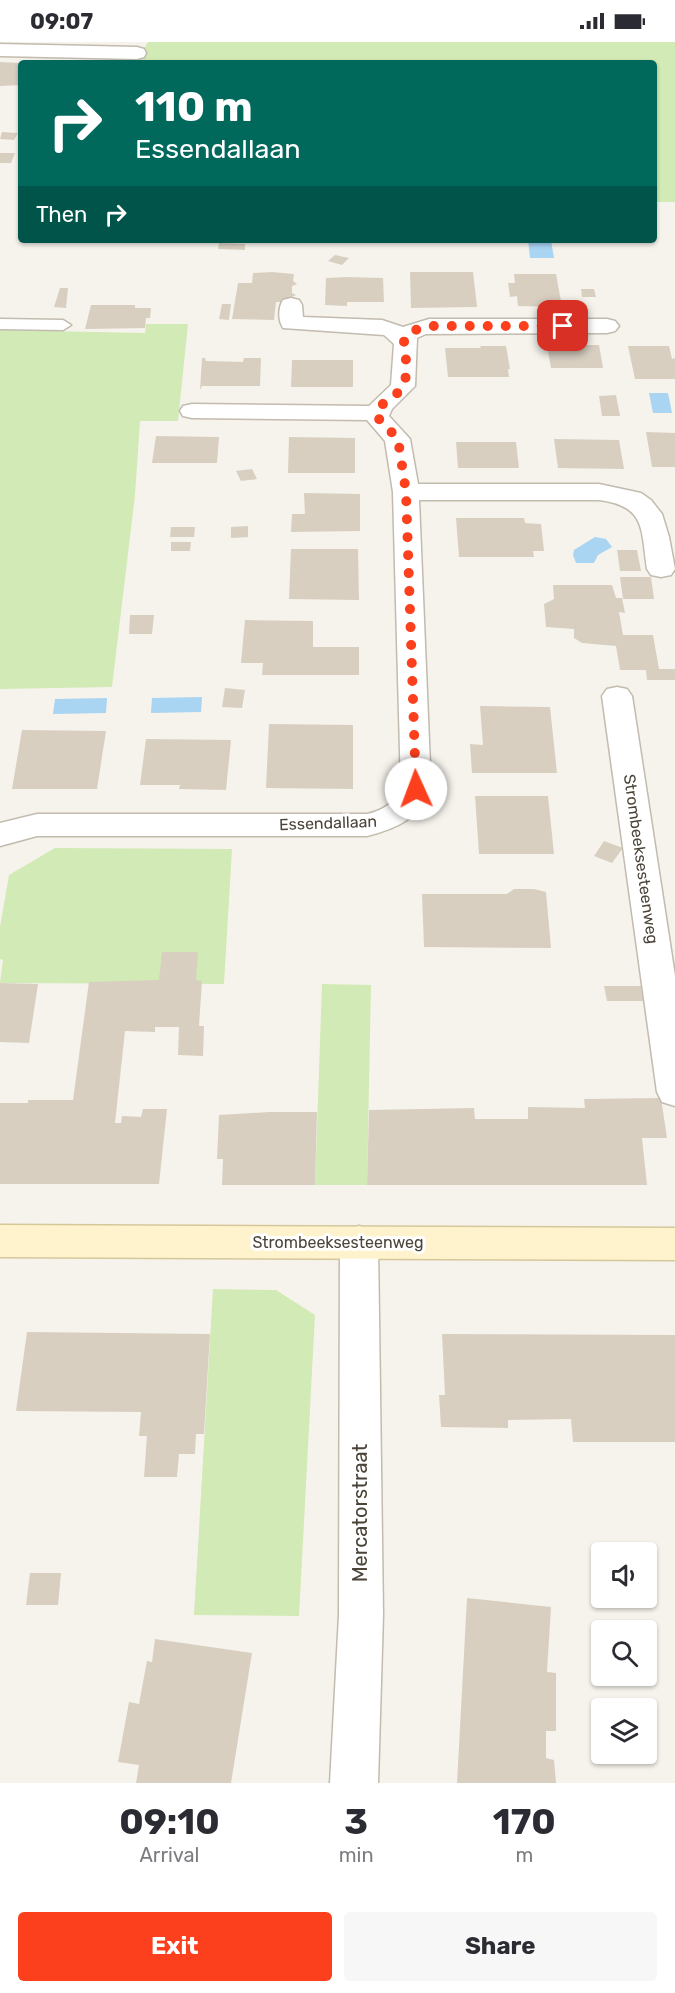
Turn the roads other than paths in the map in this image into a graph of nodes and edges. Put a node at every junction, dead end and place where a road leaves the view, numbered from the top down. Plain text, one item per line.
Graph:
1 (0, 50) edge
2 (137, 53) dead end
3 (291, 305) dead end
4 (0, 324) edge
5 (63, 325) dead end
6 (607, 326) dead end
7 (404, 341) junction
8 (192, 411) dead end
9 (376, 413) junction
10 (406, 492) junction
11 (661, 570) dead end
12 (617, 696) dead end
13 (0, 835) edge
14 (675, 1092) edge
15 (0, 1241) edge
16 (359, 1242) junction
17 (675, 1244) edge
18 (354, 1783) edge

1 - 2 street
3 - 7 street
4 - 5 lane
6 - 7 street
7 - 9 street
8 - 9 street
9 - 10 street, Essendallaan
10 - 11 street
10 - 13 street, Essendallaan
12 - 14 street, Strombeeksesteenweg
15 - 16 street, Strombeeksesteenweg
16 - 17 street, Strombeeksesteenweg
16 - 18 street, Mercatorstraat

